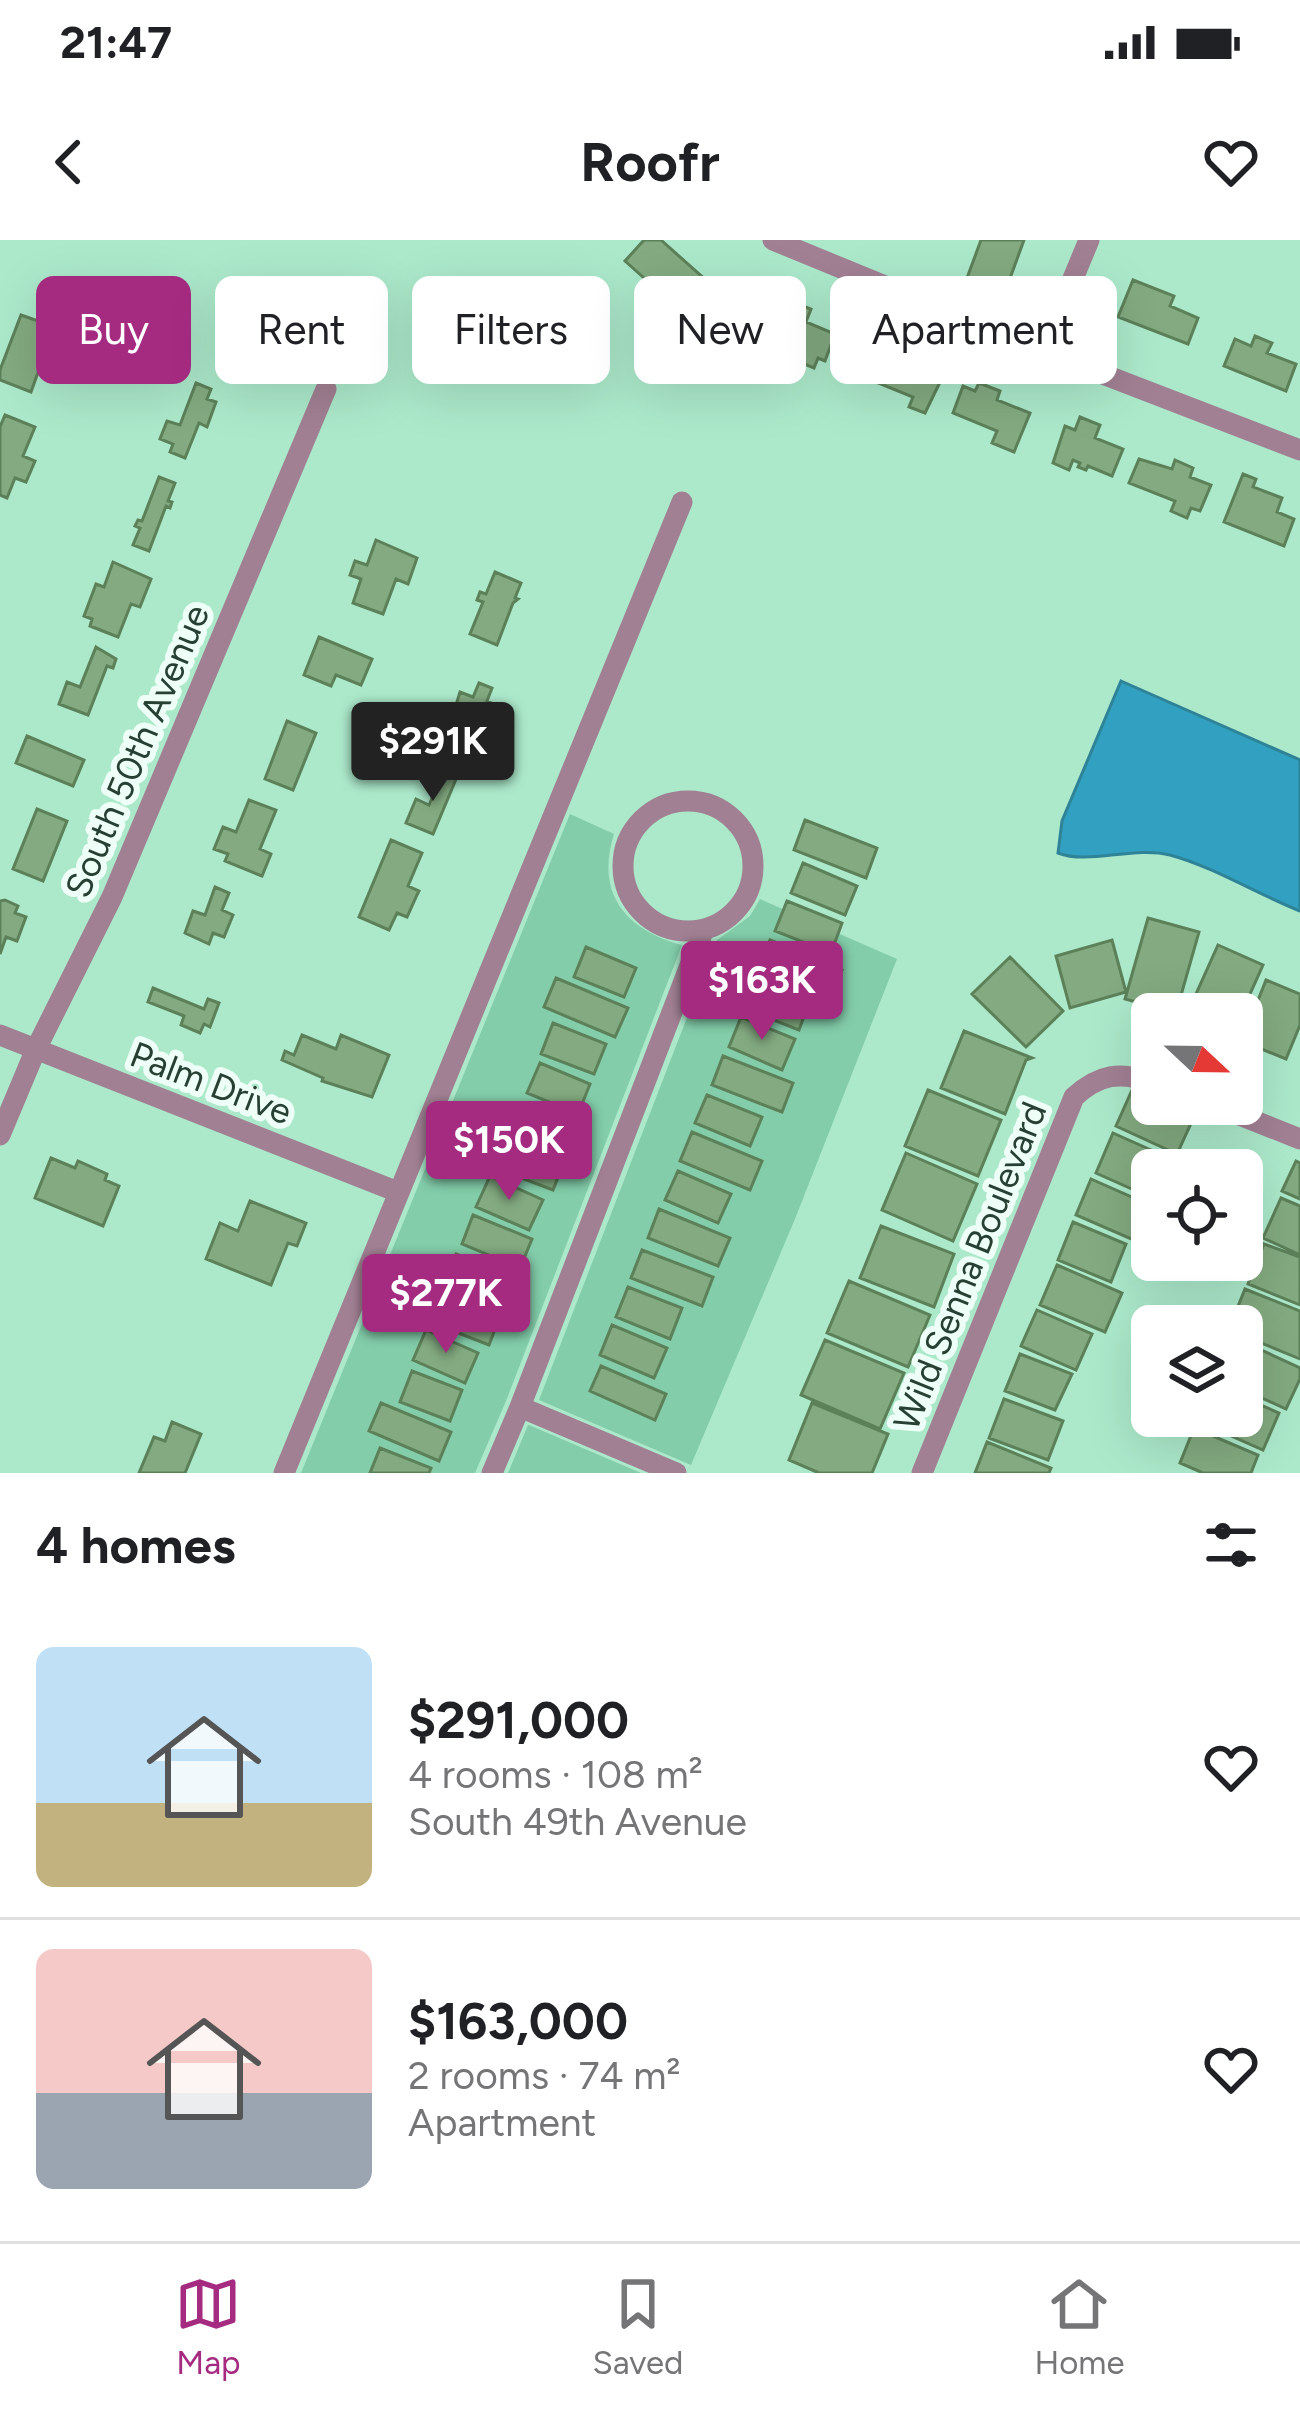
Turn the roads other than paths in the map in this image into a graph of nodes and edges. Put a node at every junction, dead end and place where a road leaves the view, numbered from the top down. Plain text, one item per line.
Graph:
1 (773, 240) edge
2 (1089, 240) edge
3 (860, 276) edge
4 (1074, 276) edge
5 (1117, 380) edge
6 (326, 389) dead end
7 (1300, 450) edge
8 (682, 502) dead end
9 (704, 929) junction
10 (0, 1035) edge
11 (36, 1049) junction
12 (1131, 1075) edge
13 (1263, 1124) edge
14 (0, 1136) edge
15 (1300, 1139) edge
16 (398, 1192) junction
17 (520, 1407) junction
18 (284, 1473) edge
19 (492, 1473) edge
20 (676, 1473) edge
21 (922, 1473) edge

1 - 3 street
2 - 4 street
5 - 7 street
6 - 11 street, South 50th Avenue
8 - 16 street
9 - 9 street
9 - 17 street
10 - 11 street, Palm Drive
11 - 14 street, South 50th Avenue
11 - 16 street, Palm Drive
12 - 21 street, Wild Senna Boulevard
13 - 15 street
16 - 18 street
17 - 19 street
17 - 20 street

